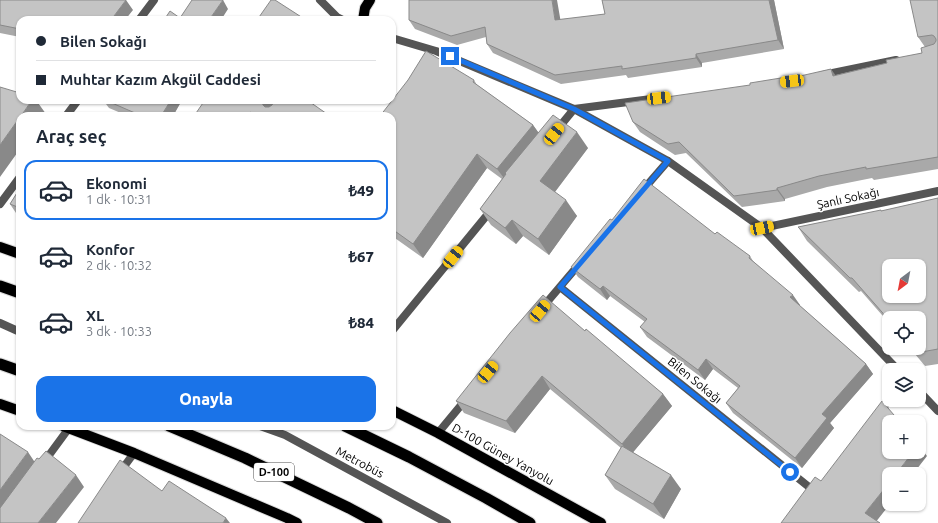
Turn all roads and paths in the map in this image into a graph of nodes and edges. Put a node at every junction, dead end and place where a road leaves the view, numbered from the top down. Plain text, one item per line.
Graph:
1 (154, 0) edge
2 (320, 0) edge
3 (370, 0) edge
4 (141, 16) edge
5 (336, 16) edge
6 (364, 16) edge
7 (396, 40) edge
8 (907, 57) edge
9 (814, 77) edge
10 (668, 97) edge
11 (574, 109) junction
12 (548, 140) edge
13 (668, 161) junction
14 (16, 182) edge
15 (938, 191) edge
16 (637, 197) edge
17 (498, 201) edge
18 (0, 204) edge
19 (762, 228) junction
20 (0, 247) edge
21 (16, 253) edge
22 (586, 257) edge
23 (0, 286) edge
24 (560, 287) junction
25 (16, 292) edge
26 (534, 317) edge
27 (0, 323) edge
28 (396, 325) edge
29 (0, 328) edge
30 (16, 332) edge
31 (16, 333) edge
32 (891, 363) edge
33 (0, 364) edge
34 (16, 370) edge
35 (473, 390) edge
36 (926, 397) edge
37 (0, 404) edge
38 (883, 407) edge
39 (937, 407) edge
40 (16, 410) edge
41 (396, 412) edge
42 (874, 418) edge
43 (64, 430) edge
44 (74, 430) edge
45 (178, 430) edge
46 (271, 430) edge
47 (354, 430) edge
48 (438, 433) junction
49 (134, 453) junction
50 (40, 467) edge
51 (114, 480) edge
52 (815, 492) edge
53 (297, 523) edge
54 (377, 523) edge
55 (447, 523) edge
56 (530, 523) edge
57 (601, 523) edge

1 - 4 street
2 - 5 street
3 - 6 main road
7 - 11 street
8 - 9 street
10 - 11 street
11 - 12 street
11 - 13 street
13 - 16 street
13 - 19 street
14 - 18 street
15 - 19 street, Şanlı Sokağı
17 - 28 street
19 - 32 street
20 - 21 main road
22 - 24 street
23 - 25 highway
24 - 26 street
24 - 52 street, Bilen Sokağı
27 - 30 street
29 - 31 street
33 - 34 highway
35 - 48 street
36 - 39 street
37 - 40 main road
38 - 42 street
41 - 48 main road, D-100 Güney Yanyolu
43 - 50 street
44 - 49 main road
45 - 54 highway, D-100
46 - 55 street, Metrobüs
47 - 56 highway
48 - 57 main road, D-100 Güney Yanyolu
49 - 51 street
49 - 53 main road

